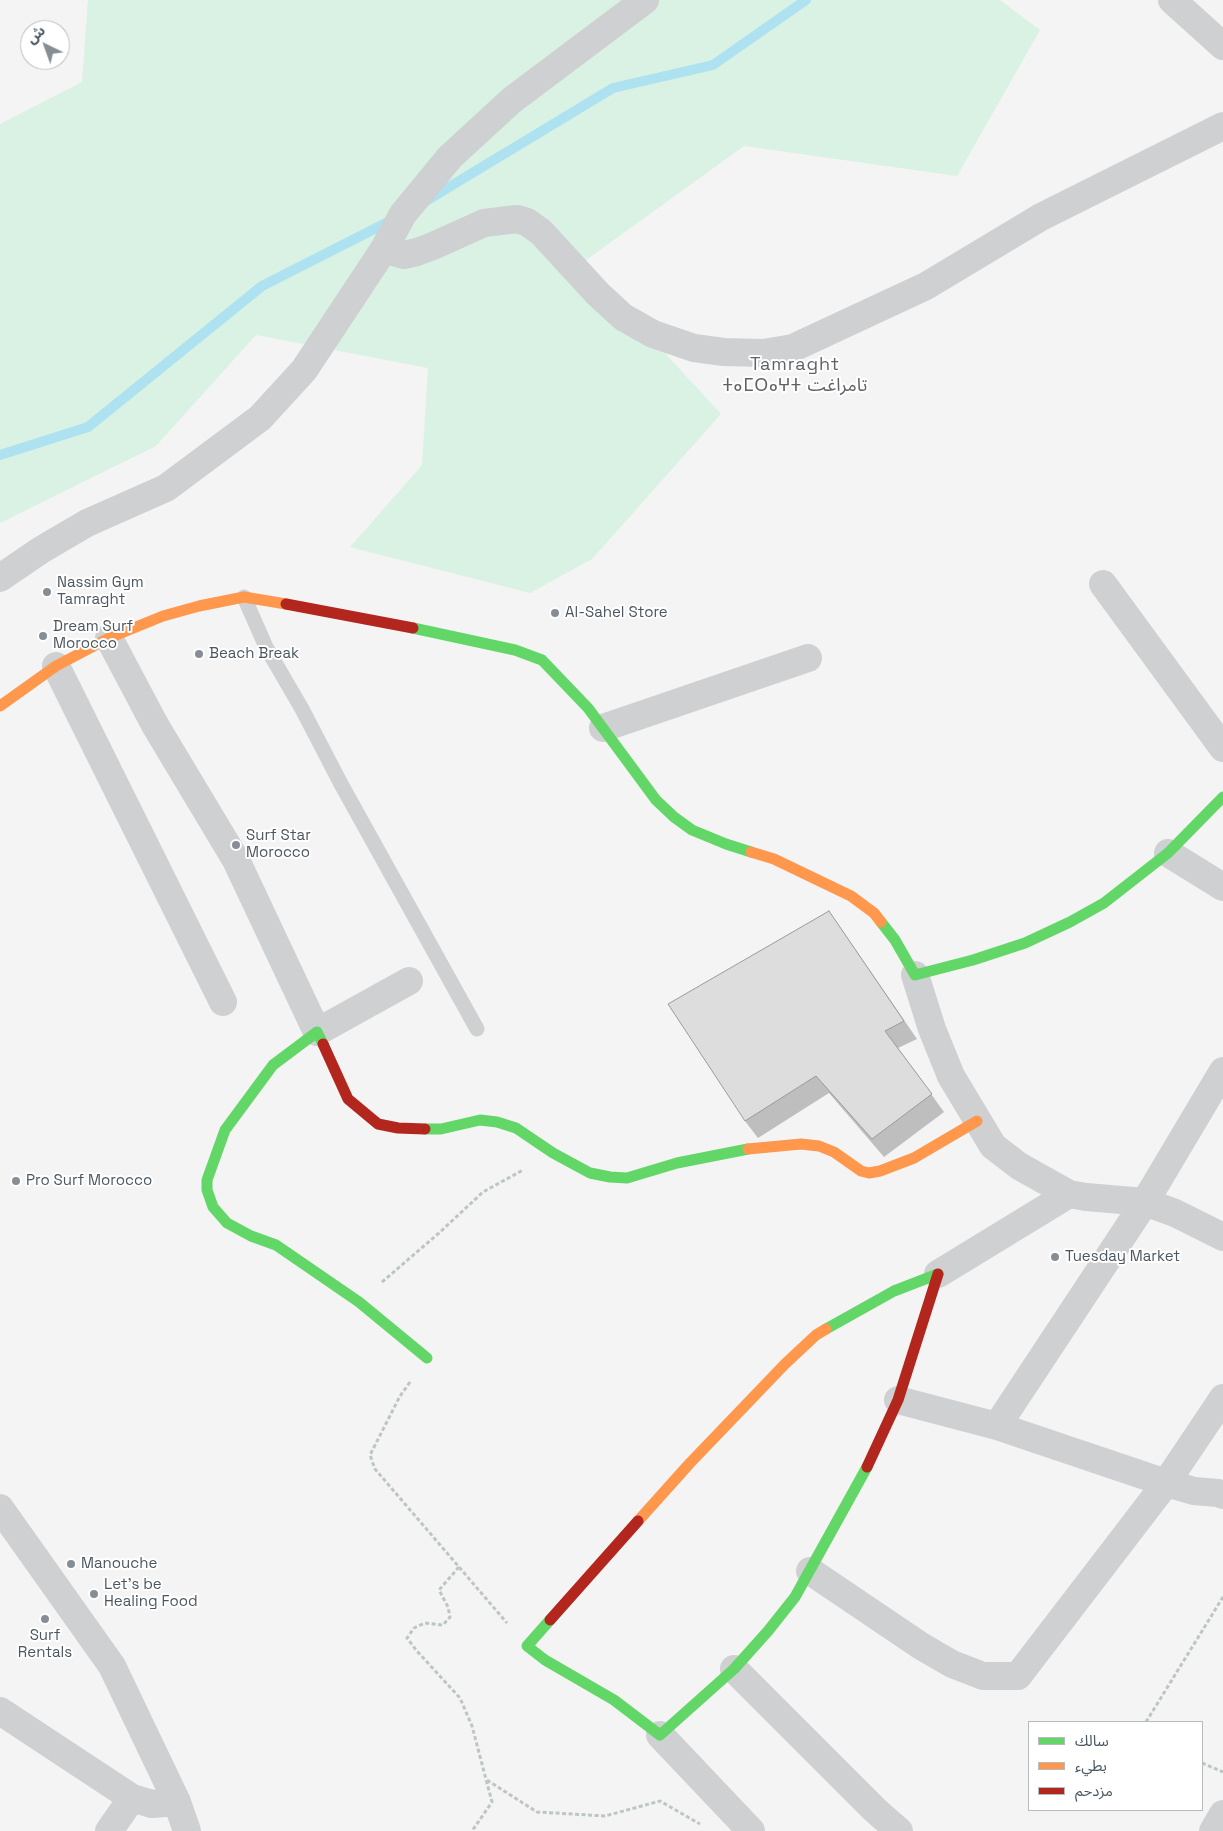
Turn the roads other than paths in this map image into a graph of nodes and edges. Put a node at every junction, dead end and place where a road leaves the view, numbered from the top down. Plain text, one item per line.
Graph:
1 (645, 0) edge
2 (1179, 2) edge
3 (1223, 46) edge
4 (1223, 126) edge
5 (384, 249) junction
6 (0, 578) edge
7 (1103, 584) dead end
8 (244, 597) junction
9 (109, 638) junction
10 (808, 658) dead end
11 (56, 666) junction
12 (0, 706) edge
13 (603, 728) junction
14 (1223, 748) edge
15 (1223, 797) edge
16 (1168, 853) junction
17 (1223, 887) edge
18 (915, 975) junction
19 (409, 981) dead end
20 (223, 1002) dead end
21 (477, 1029) dead end
22 (317, 1032) junction
23 (1223, 1070) edge
24 (977, 1121) junction
25 (1069, 1194) junction
26 (1145, 1202) junction
27 (1223, 1237) edge
28 (938, 1274) junction
29 (427, 1358) road end
30 (1223, 1398) edge
31 (898, 1400) junction
32 (997, 1426) junction
33 (1166, 1483) junction
34 (1223, 1495) edge
35 (0, 1508) edge
36 (810, 1571) junction
37 (734, 1669) junction
38 (0, 1711) edge
39 (660, 1735) junction
40 (132, 1798) junction
41 (177, 1802) junction
42 (1223, 1814) edge
43 (109, 1831) edge
44 (187, 1831) edge
45 (751, 1831) edge
46 (899, 1831) edge
47 (1213, 1831) edge

1 - 5 street
2 - 3 street
4 - 5 street
5 - 6 street
7 - 14 street
8 - 9 street
8 - 13 street
8 - 21 lane
9 - 11 street
9 - 22 street
10 - 13 street
11 - 12 street
11 - 20 street
13 - 18 street
15 - 16 street
16 - 17 street
16 - 18 street
18 - 24 street
19 - 22 street
22 - 24 street
22 - 29 street
23 - 26 street
24 - 25 street
25 - 26 street
25 - 28 street
26 - 27 street
26 - 32 street
28 - 31 street
28 - 39 street
30 - 33 street
31 - 32 street
31 - 36 street
32 - 33 street
33 - 34 street
33 - 36 street
35 - 41 street
36 - 37 street
37 - 39 street
37 - 46 street
38 - 40 street
39 - 45 street
40 - 41 street
40 - 43 street
41 - 44 street
42 - 47 street

